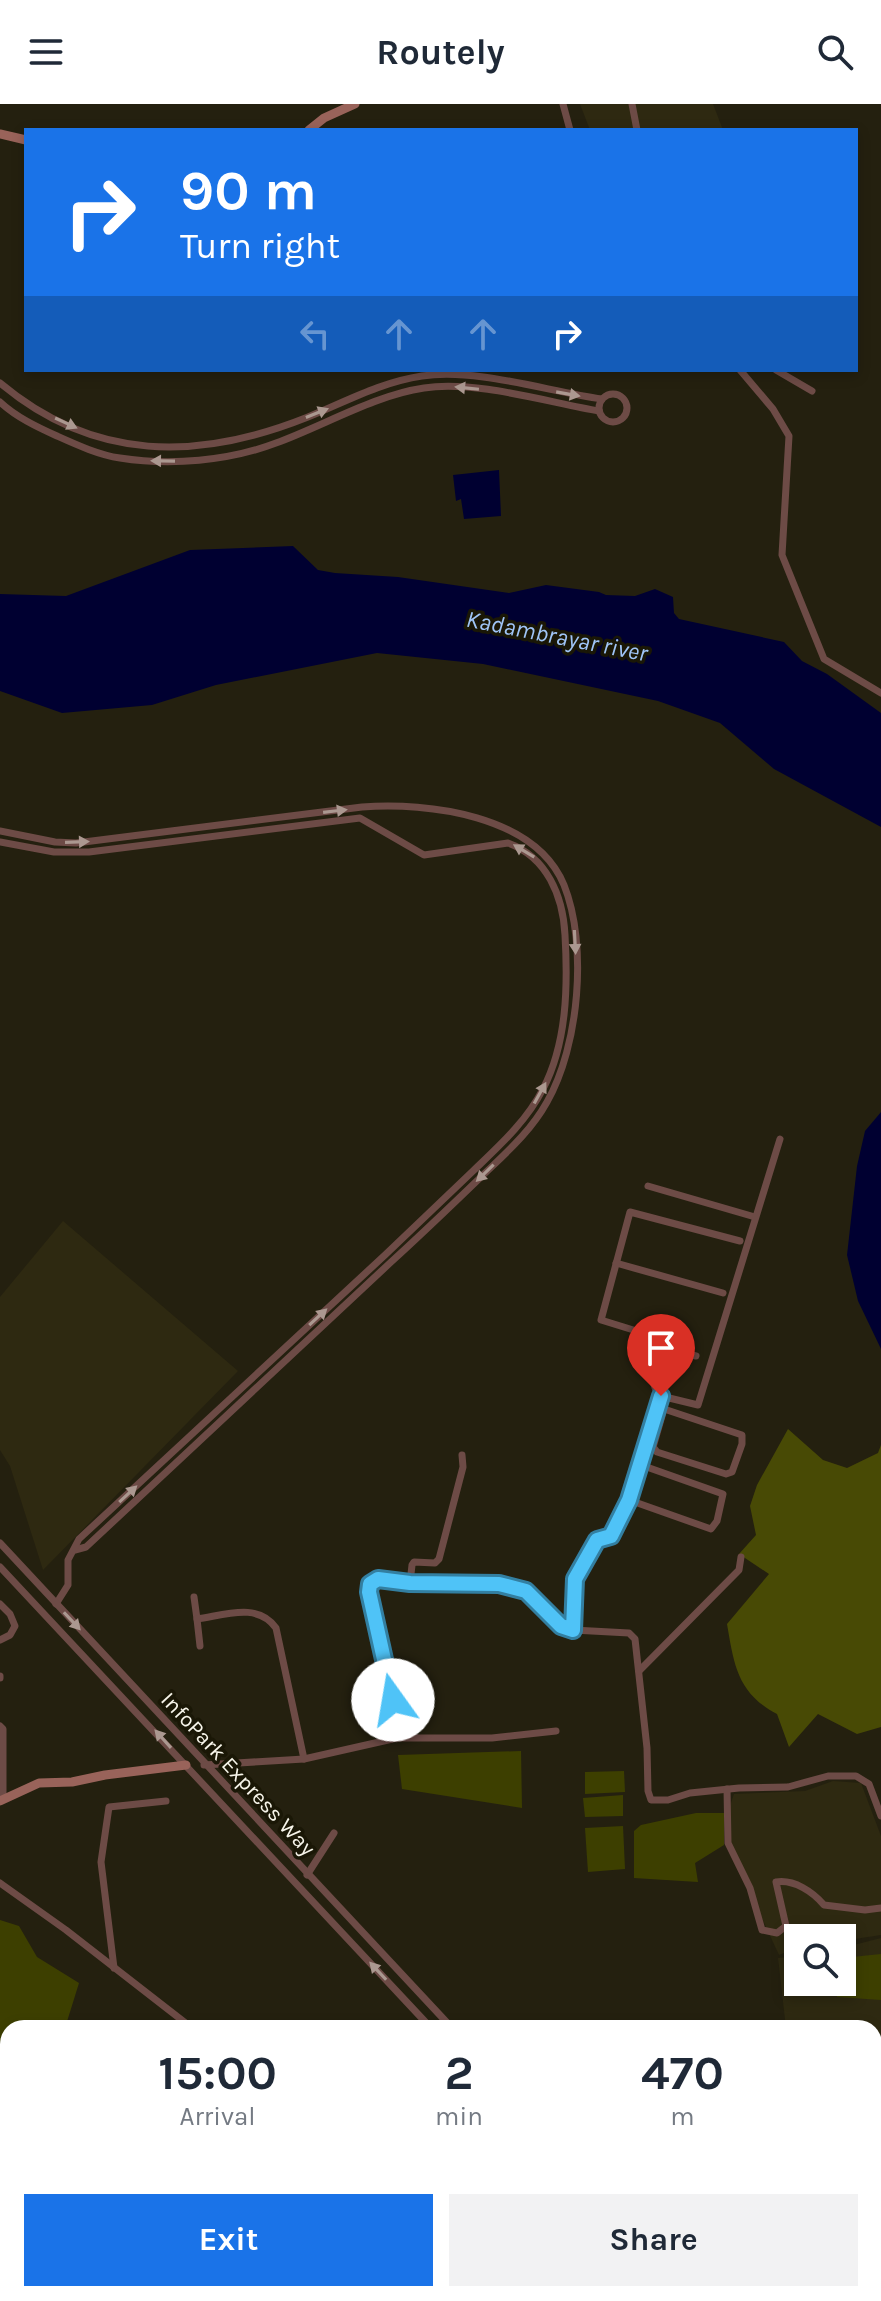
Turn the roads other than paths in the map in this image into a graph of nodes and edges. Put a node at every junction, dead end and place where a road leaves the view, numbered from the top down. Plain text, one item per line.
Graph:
1 (355, 104) edge
2 (563, 104) edge
3 (632, 104) edge
4 (312, 128) edge
5 (569, 128) edge
6 (637, 128) edge
7 (0, 134) edge
8 (24, 140) edge
9 (742, 372) edge
10 (779, 372) edge
11 (0, 383) edge
12 (812, 391) dead end
13 (602, 399) junction
14 (0, 402) edge
15 (599, 411) junction
16 (195, 447) junction
17 (197, 459) junction
18 (881, 693) edge
19 (0, 831) edge
20 (0, 842) edge
21 (780, 1139) dead end
22 (648, 1186) dead end
23 (755, 1217) junction
24 (740, 1241) dead end
25 (616, 1263) junction
26 (723, 1293) dead end
27 (660, 1347) junction
28 (696, 1356) dead end
29 (661, 1396) junction
30 (661, 1408) junction
31 (462, 1455) dead end
32 (641, 1465) junction
33 (629, 1500) junction
34 (0, 1543) edge
35 (75, 1550) junction
36 (741, 1557) dead end
37 (0, 1567) edge
38 (410, 1583) junction
39 (194, 1597) dead end
40 (0, 1604) edge
41 (56, 1604) junction
42 (197, 1619) junction
43 (573, 1630) junction
44 (0, 1640) edge
45 (200, 1646) dead end
46 (639, 1671) junction
47 (0, 1726) edge
48 (556, 1731) dead end
49 (397, 1738) junction
50 (304, 1759) junction
51 (186, 1765) junction
52 (204, 1765) junction
53 (727, 1789) junction
54 (1, 1799) edge
55 (166, 1801) dead end
56 (881, 1816) edge
57 (334, 1833) dead end
58 (307, 1875) junction
59 (0, 1883) edge
60 (881, 1908) edge
61 (114, 1968) junction
62 (182, 2020) edge
63 (424, 2020) edge
64 (444, 2020) edge

1 - 4 street
2 - 5 street
3 - 6 street
7 - 8 street
9 - 18 street
10 - 12 street
11 -> 16 street
13 - 15 street
13 - 15 street
16 -> 13 street
17 -> 14 street
15 -> 17 street
16 - 17 street
19 -> 35 street
35 -> 20 street
21 - 23 street
22 - 23 street
23 - 29 street
24 - 25 street
25 - 26 street
25 - 27 street
27 - 28 street
27 - 29 street
29 - 30 street
30 - 30 street
30 - 32 street
31 - 38 street
32 - 33 street
32 - 33 street
33 - 43 street
34 - 41 street, InfoPark Express Way
35 - 41 street
36 - 46 street
51 -> 37 street, InfoPark Express Way
38 - 43 street
38 - 49 street
39 - 42 street
40 - 44 street
41 -> 52 street, InfoPark Express Way
42 - 45 street
42 - 50 street
43 - 46 street
46 - 53 street
47 - 54 street
48 - 49 street
49 - 50 street
50 - 52 street
51 - 54 street
63 -> 51 street, InfoPark Express Way
52 - 58 street, InfoPark Express Way
53 - 56 street
53 - 60 street
55 - 61 street
57 - 58 street
58 - 64 street, InfoPark Express Way
59 - 61 street
61 - 62 street

